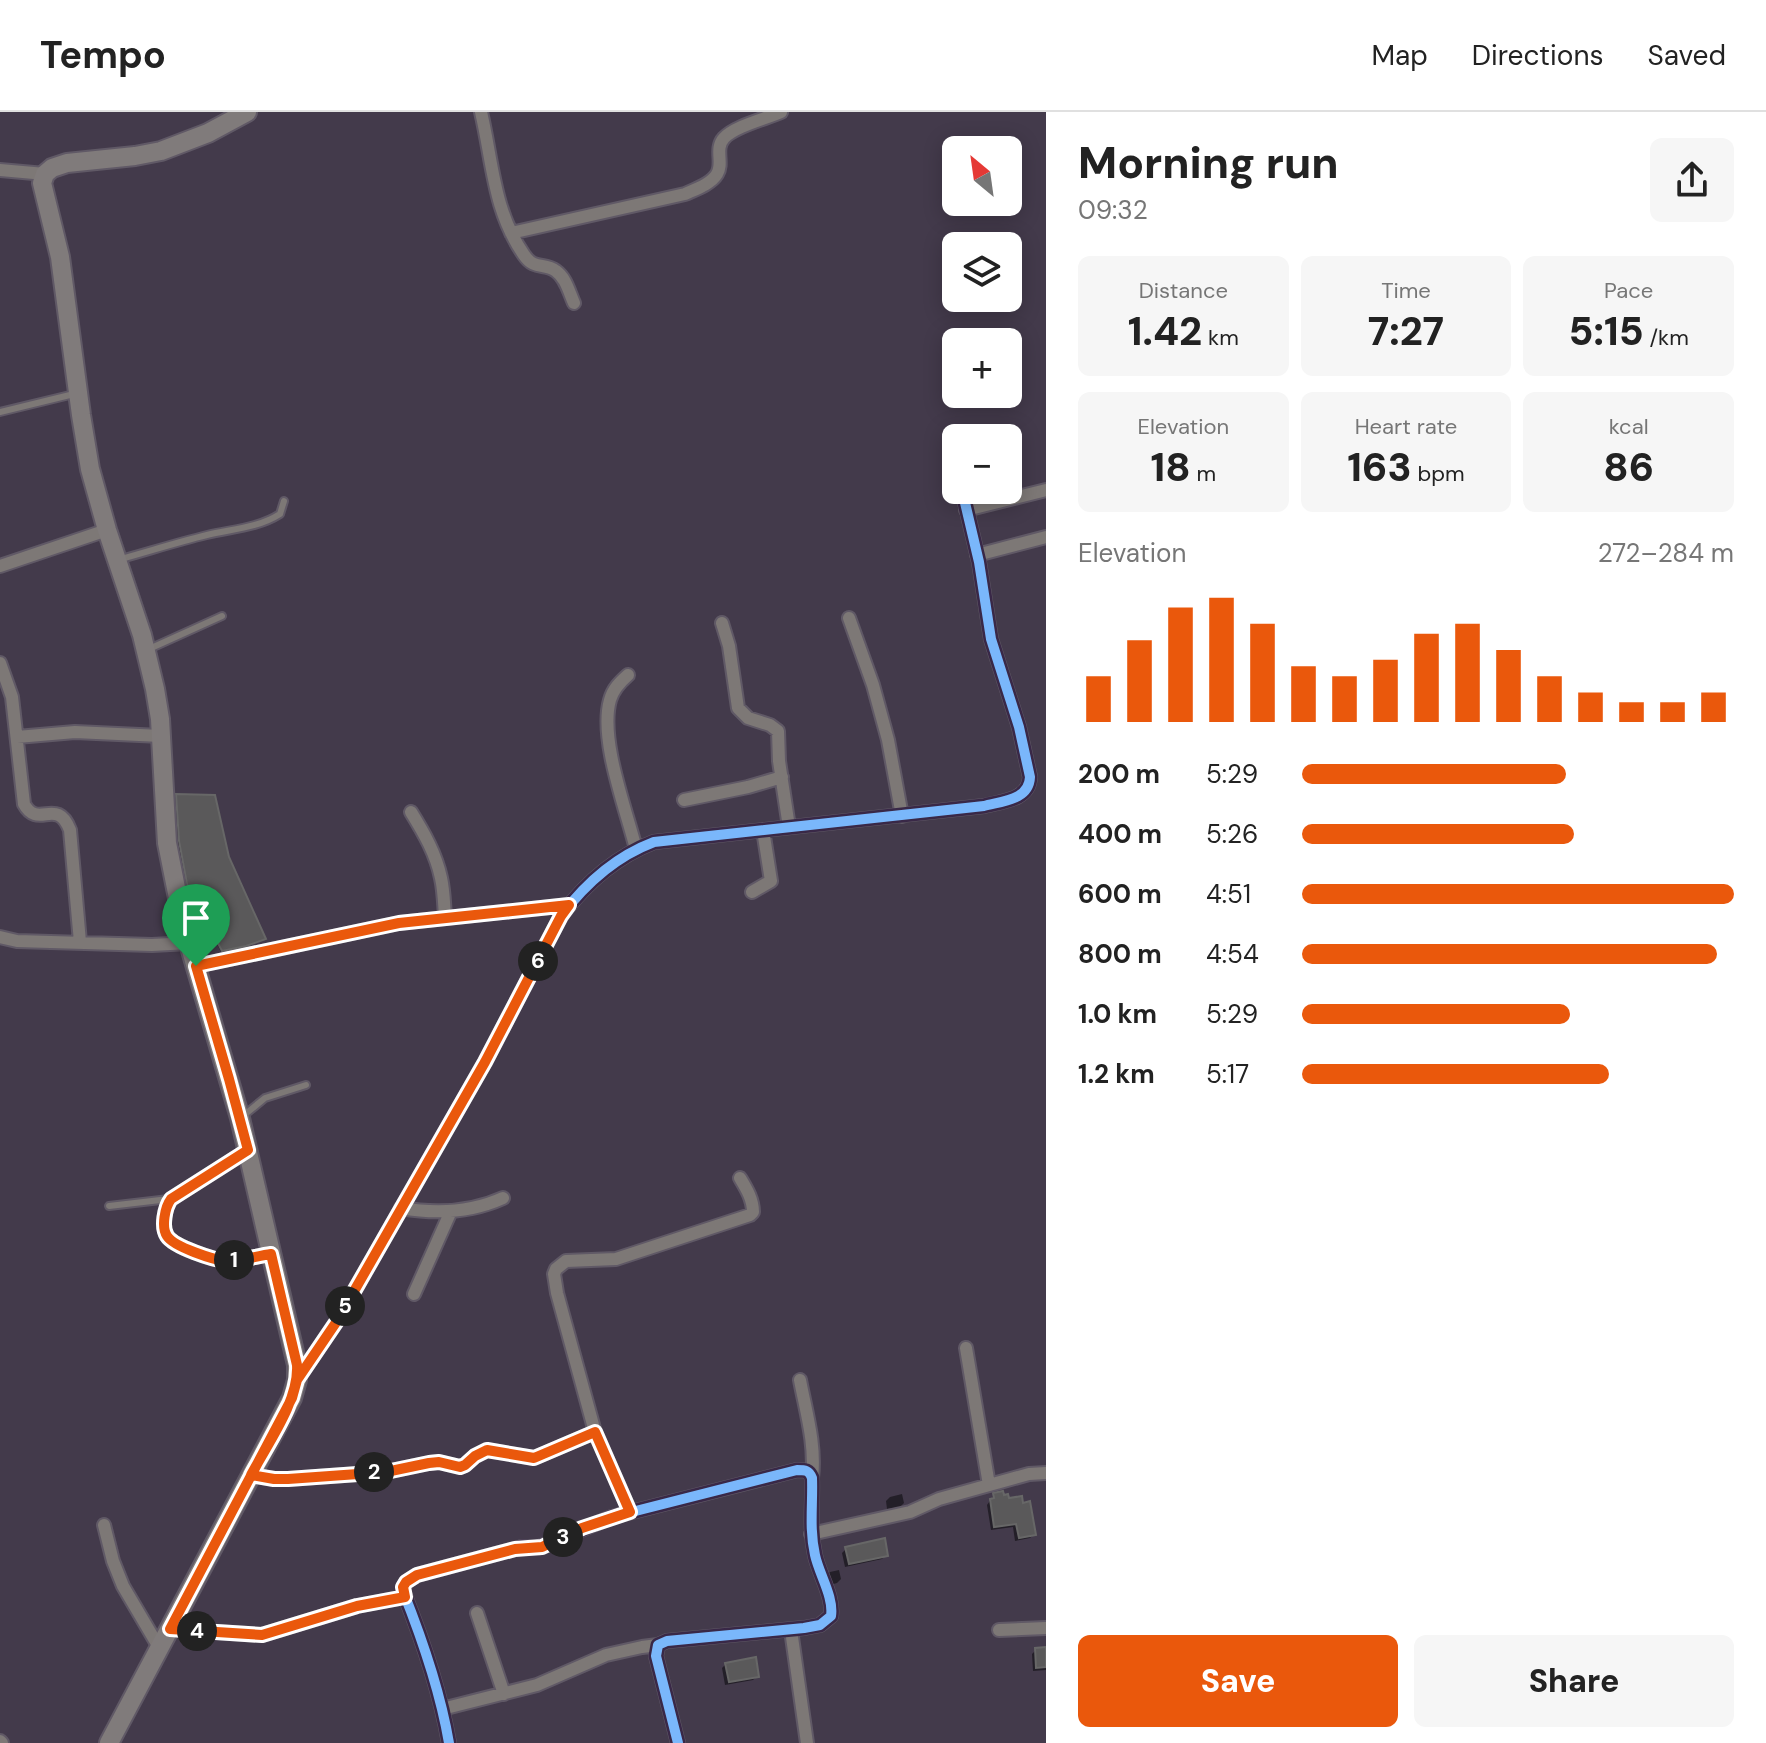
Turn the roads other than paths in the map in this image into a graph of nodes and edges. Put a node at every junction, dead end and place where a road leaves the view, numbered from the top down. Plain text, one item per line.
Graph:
1 (247, 112) edge
2 (481, 112) edge
3 (781, 112) edge
4 (0, 170) edge
5 (45, 174) junction
6 (511, 233) junction
7 (574, 303) dead end
8 (78, 393) junction
9 (0, 412) edge
10 (1046, 490) edge
11 (284, 501) dead end
12 (965, 504) edge
13 (966, 510) junction
14 (107, 530) junction
15 (1046, 537) edge
16 (977, 555) junction
17 (118, 560) junction
18 (0, 566) edge
19 (222, 616) dead end
20 (849, 618) dead end
21 (722, 623) dead end
22 (146, 650) junction
23 (0, 663) edge
24 (628, 675) dead end
25 (14, 714) junction
26 (0, 717) edge
27 (161, 736) junction
28 (17, 737) junction
29 (782, 777) junction
30 (684, 800) dead end
31 (411, 812) dead end
32 (902, 816) junction
33 (789, 827) junction
34 (763, 830) junction
35 (636, 849) junction
36 (752, 892) dead end
37 (569, 905) junction
38 (445, 917) junction
39 (0, 937) edge
40 (80, 942) junction
41 (189, 943) junction
42 (196, 966) junction
43 (306, 1085) dead end
44 (240, 1118) junction
45 (248, 1150) junction
46 (740, 1178) dead end
47 (503, 1198) dead end
48 (171, 1199) junction
49 (109, 1206) dead end
50 (401, 1208) junction
51 (451, 1211) junction
52 (271, 1254) junction
53 (414, 1294) dead end
54 (966, 1348) dead end
55 (297, 1380) junction
56 (800, 1380) dead end
57 (595, 1432) junction
58 (1046, 1473) edge
59 (251, 1475) junction
60 (812, 1478) junction
61 (989, 1485) junction
62 (630, 1512) junction
63 (104, 1525) dead end
64 (811, 1534) junction
65 (405, 1597) junction
66 (477, 1613) dead end
67 (1046, 1628) edge
68 (170, 1629) junction
69 (791, 1630) junction
70 (999, 1630) dead end
71 (658, 1645) junction
72 (160, 1649) junction
73 (504, 1694) junction
74 (442, 1709) junction
75 (109, 1743) edge
76 (449, 1743) edge
77 (678, 1743) edge
78 (807, 1743) edge

1 - 5 main road
2 - 6 street
3 - 6 street
4 - 5 street
5 - 8 main road
6 - 7 street
8 - 9 lane
8 - 14 main road
10 - 13 street
11 - 17 lane
12 - 13 street
13 - 16 street
14 - 17 main road
14 - 18 street
15 - 16 street
16 - 32 street
17 - 22 main road
19 - 22 lane
20 - 32 street
21 - 29 street
22 - 27 main road
23 - 25 street
24 - 35 street
25 - 26 street
25 - 28 street
27 - 28 street
27 - 41 main road
28 - 40 street
29 - 30 street
29 - 33 street
31 - 38 street
32 - 33 street
33 - 34 street
34 - 35 street
34 - 36 street
35 - 37 street
37 - 38 street
37 - 50 street
38 - 42 street
39 - 40 street
40 - 41 street
41 - 42 main road
42 - 44 main road
43 - 44 lane
44 - 45 main road
45 - 48 street
45 - 52 main road
46 - 57 street
47 - 51 street
48 - 49 lane
48 - 52 street
50 - 51 street
50 - 55 street
51 - 53 street
52 - 55 main road
54 - 61 street
55 - 59 main road
56 - 60 street
57 - 59 street
57 - 62 street
58 - 61 street
59 - 68 main road
60 - 62 street
60 - 64 street
61 - 64 street
62 - 65 street
63 - 72 street
64 - 69 street
65 - 68 street
65 - 74 street
66 - 73 street
67 - 70 street
68 - 72 main road
69 - 71 street
69 - 78 street
71 - 73 street
71 - 77 street
72 - 75 main road
73 - 74 street
74 - 76 street

